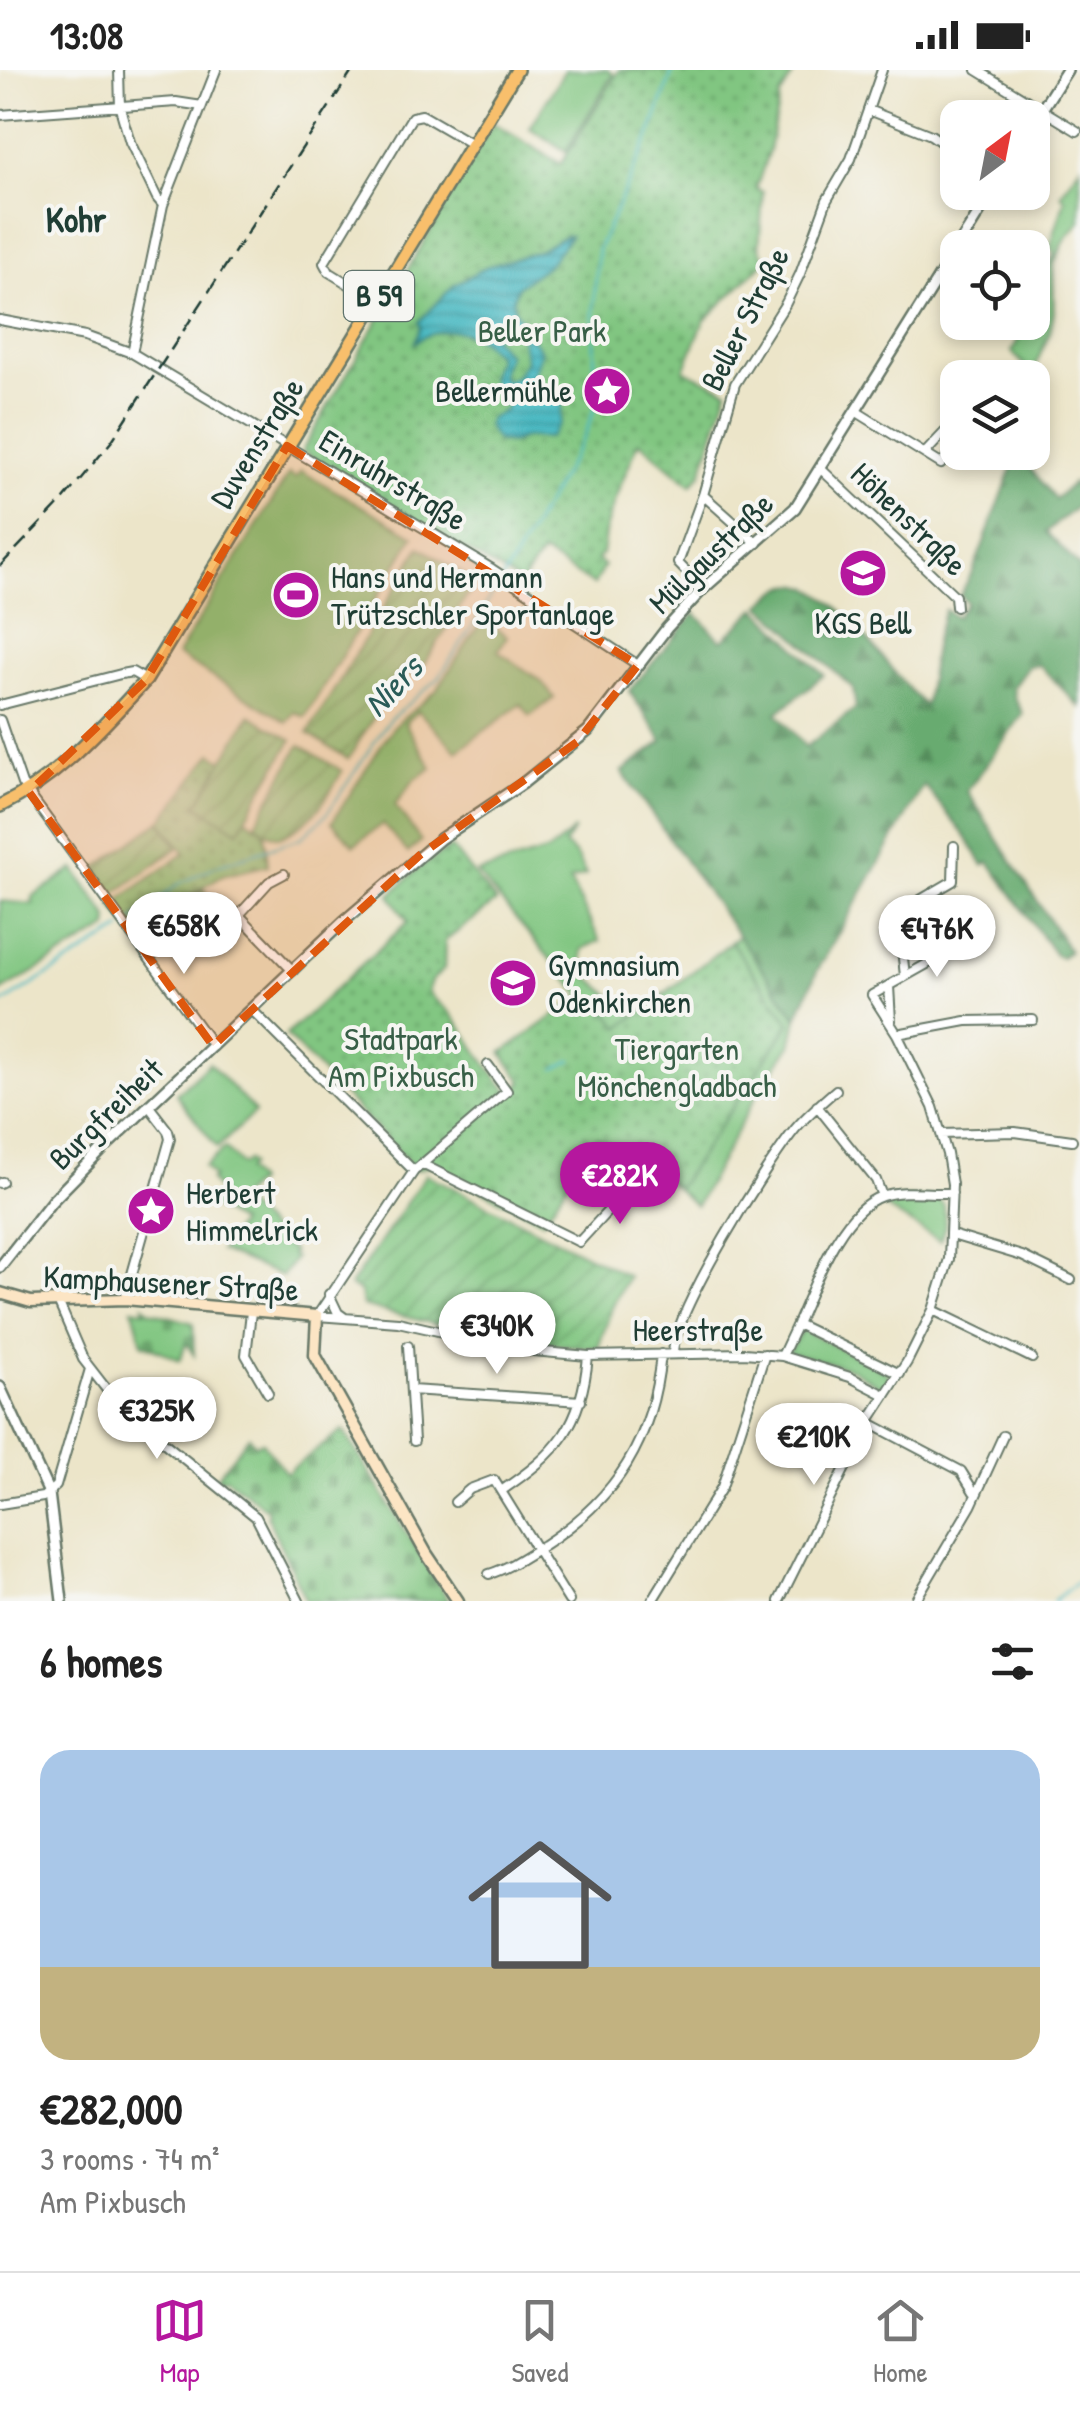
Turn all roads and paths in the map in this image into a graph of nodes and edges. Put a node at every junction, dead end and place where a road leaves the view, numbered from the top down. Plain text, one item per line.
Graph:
1 (120, 70) edge
2 (216, 70) edge
3 (517, 70) edge
4 (882, 70) edge
5 (977, 70) edge
6 (1066, 70) edge
7 (1026, 100) edge
8 (1048, 100) edge
9 (202, 106) junction
10 (120, 108) junction
11 (868, 110) junction
12 (0, 115) edge
13 (1050, 115) edge
14 (1077, 131) dead end
15 (940, 141) edge
16 (472, 144) junction
17 (163, 205) junction
18 (981, 210) edge
19 (376, 301) junction
20 (0, 320) edge
21 (132, 354) junction
22 (857, 412) junction
23 (940, 437) edge
24 (287, 446) junction
25 (926, 452) junction
26 (940, 463) edge
27 (822, 470) junction
28 (702, 495) junction
29 (757, 543) junction
30 (703, 588) junction
31 (956, 607) dead end
32 (638, 665) junction
33 (146, 680) junction
34 (0, 705) edge
35 (0, 720) edge
36 (28, 792) junction
37 (0, 806) edge
38 (954, 846) dead end
39 (284, 874) dead end
40 (966, 942) dead end
41 (293, 971) junction
42 (905, 976) junction
43 (888, 986) junction
44 (252, 1010) junction
45 (1032, 1020) dead end
46 (891, 1025) junction
47 (897, 1034) junction
48 (213, 1046) junction
49 (488, 1065) dead end
50 (836, 1090) dead end
51 (148, 1106) junction
52 (817, 1106) junction
53 (941, 1134) junction
54 (1072, 1140) dead end
55 (418, 1167) junction
56 (623, 1187) dead end
57 (952, 1193) junction
58 (882, 1196) junction
59 (952, 1235) junction
60 (0, 1267) edge
61 (1071, 1280) dead end
62 (0, 1293) edge
63 (330, 1294) junction
64 (124, 1299) junction
65 (58, 1301) junction
66 (933, 1310) junction
67 (251, 1312) junction
68 (318, 1316) junction
69 (345, 1318) junction
70 (797, 1324) junction
71 (408, 1346) dead end
72 (673, 1353) junction
73 (661, 1354) junction
74 (765, 1354) junction
75 (588, 1356) junction
76 (782, 1356) junction
77 (1032, 1358) dead end
78 (90, 1369) junction
79 (900, 1374) junction
80 (0, 1386) edge
81 (411, 1390) junction
82 (268, 1393) dead end
83 (885, 1395) junction
84 (580, 1401) junction
85 (868, 1422) junction
86 (1003, 1436) dead end
87 (414, 1441) dead end
88 (502, 1491) junction
89 (49, 1494) junction
90 (974, 1494) junction
91 (455, 1502) dead end
92 (0, 1504) edge
93 (536, 1550) junction
94 (489, 1574) dead end
95 (62, 1601) edge
96 (299, 1601) edge
97 (458, 1601) edge
98 (569, 1601) edge
99 (652, 1601) edge
100 (778, 1601) edge
101 (915, 1601) edge

1 - 10 street
2 - 9 street
3 - 16 main road, Duvenstraße / B 59
4 - 11 street, Beller Straße
5 - 7 street
6 - 8 street
9 - 10 street
9 - 17 street
10 - 12 street
10 - 17 street
11 - 15 street
11 - 28 street, Beller Straße
13 - 14 street
16 - 19 main road, Duvenstraße / B 59
16 - 19 street
17 - 21 street
18 - 22 street, Mülgaustraße
19 - 24 main road, Duvenstraße / B 59
20 - 21 street, Einruhrstraße
21 - 24 street, Einruhrstraße
22 - 25 street
22 - 27 street, Mülgaustraße
23 - 25 street
24 - 32 street, Einruhrstraße
24 - 33 main road, Duvenstraße / B 59
25 - 26 street
27 - 29 street, Mülgaustraße
27 - 31 street, Höhenstraße
28 - 29 street
28 - 30 street, Beller Straße
29 - 30 street, Mülgaustraße
30 - 32 street, Mülgaustraße
32 - 41 street, Mülgaustraße
33 - 34 street
33 - 36 main road, Duvenstraße / B 59
35 - 36 street
36 - 37 main road, Duvenstraße / B 59
36 - 48 street
38 - 42 street
39 - 41 street
40 - 42 street
41 - 44 street, Mülgaustraße
42 - 43 street
43 - 46 street
43 - 46 street
44 - 48 street, Mülgaustraße
44 - 55 street
45 - 47 street
46 - 47 street
47 - 53 street
48 - 51 street, Burgfreiheit
49 - 55 street
50 - 52 street
51 - 60 street, Burgfreiheit
51 - 64 street
52 - 58 street
52 - 72 street
53 - 54 street
53 - 57 street
55 - 56 street
55 - 63 street
57 - 58 street
57 - 59 street
58 - 70 street
59 - 61 street
59 - 66 street
62 - 65 main road, Kamphausener Straße
63 - 68 street
63 - 69 street
64 - 65 main road, Kamphausener Straße
64 - 67 main road, Kamphausener Straße
65 - 78 street
66 - 77 street
66 - 79 street
67 - 68 main road, Kamphausener Straße
67 - 82 street
68 - 69 street, Heerstraße
68 - 97 main road, Kamphausener Straße
69 - 75 street, Heerstraße
70 - 76 street, Heerstraße
70 - 79 street, Heerstraße
71 - 81 street
72 - 73 street, Heerstraße
72 - 74 street, Heerstraße
73 - 75 street, Heerstraße
73 - 93 street
74 - 76 street, Heerstraße
74 - 99 street
75 - 84 street
76 - 83 street, Heerstraße
78 - 89 street
78 - 96 street
79 - 83 street
80 - 89 street
81 - 84 street
81 - 87 street
83 - 85 street
84 - 88 street
85 - 90 street
85 - 100 street
86 - 90 street
88 - 91 street
88 - 93 street
89 - 92 street
89 - 95 street
90 - 101 street
93 - 94 street
93 - 98 street

